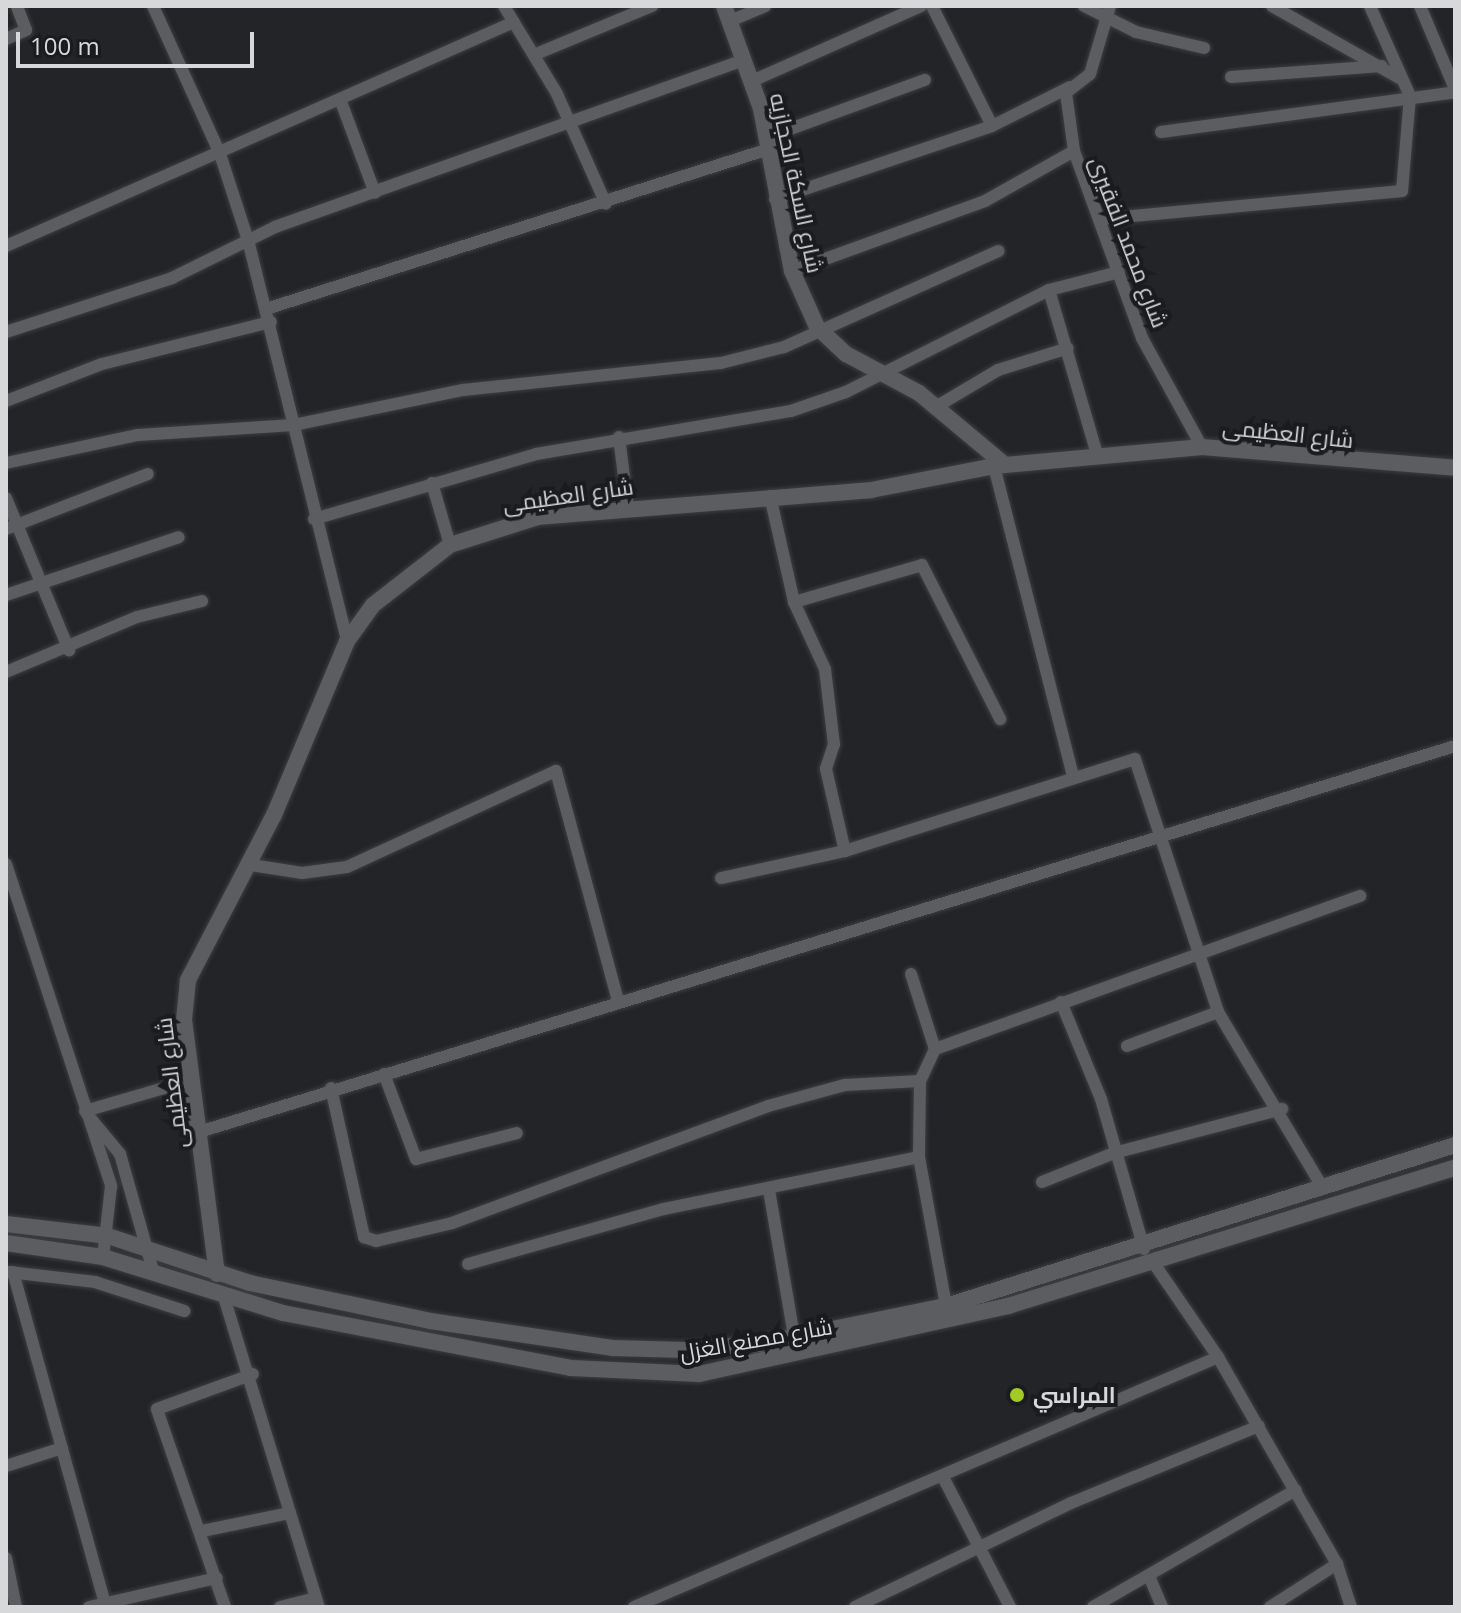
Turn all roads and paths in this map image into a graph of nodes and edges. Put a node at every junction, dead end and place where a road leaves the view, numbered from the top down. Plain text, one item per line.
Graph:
1 (17, 6) edge
2 (153, 6) edge
3 (504, 6) edge
4 (652, 6) edge
5 (765, 6) edge
6 (921, 6) edge
7 (932, 6) edge
8 (1084, 6) edge
9 (1272, 6) edge
10 (1370, 6) edge
11 (1420, 6) edge
12 (1108, 12) edge
13 (727, 14) edge
14 (514, 22) junction
15 (6, 39) edge
16 (1204, 48) dead end
17 (536, 54) junction
18 (744, 60) junction
19 (1382, 66) junction
20 (1231, 77) dead end
21 (925, 80) dead end
22 (1403, 80) junction
23 (752, 81) junction
24 (1070, 87) junction
25 (1455, 90) edge
26 (1410, 96) junction
27 (340, 99) junction
28 (992, 126) junction
29 (573, 127) junction
30 (1161, 132) dead end
31 (768, 143) junction
32 (1074, 151) junction
33 (220, 154) junction
34 (375, 193) junction
35 (775, 199) junction
36 (606, 204) junction
37 (1101, 219) junction
38 (248, 240) junction
39 (6, 246) edge
40 (999, 251) dead end
41 (792, 271) junction
42 (1119, 272) junction
43 (1049, 290) junction
44 (266, 309) junction
45 (271, 322) junction
46 (817, 327) junction
47 (6, 332) edge
48 (1068, 348) junction
49 (882, 372) junction
50 (6, 401) edge
51 (934, 408) junction
52 (294, 425) junction
53 (619, 437) junction
54 (1202, 447) junction
55 (1098, 458) junction
56 (6, 463) edge
57 (999, 465) junction
58 (1455, 468) edge
59 (148, 474) dead end
60 (432, 483) junction
61 (770, 496) junction
62 (6, 498) edge
63 (628, 508) junction
64 (314, 519) junction
65 (11, 527) edge
66 (179, 537) dead end
67 (450, 545) junction
68 (42, 582) junction
69 (6, 595) edge
70 (202, 601) dead end
71 (794, 602) junction
72 (347, 641) junction
73 (69, 650) junction
74 (6, 672) edge
75 (1000, 719) dead end
76 (1455, 746) edge
77 (1073, 776) junction
78 (1164, 838) junction
79 (845, 851) junction
80 (6, 864) edge
81 (251, 865) junction
82 (721, 878) dead end
83 (1360, 896) dead end
84 (1199, 956) junction
85 (911, 974) dead end
86 (618, 1001) junction
87 (1061, 1002) junction
88 (1218, 1012) junction
89 (1127, 1046) dead end
90 (935, 1049) junction
91 (384, 1074) junction
92 (192, 1080) junction
93 (920, 1081) junction
94 (331, 1088) junction
95 (1282, 1109) junction
96 (85, 1111) junction
97 (199, 1132) junction
98 (517, 1133) dead end
99 (1455, 1145) edge
100 (1114, 1153) junction
101 (919, 1157) junction
102 (1455, 1168) edge
103 (1042, 1182) dead end
104 (1323, 1188) junction
105 (769, 1190) junction
106 (6, 1224) edge
107 (108, 1236) junction
108 (6, 1243) edge
109 (148, 1248) junction
110 (1144, 1249) junction
111 (103, 1257) junction
112 (468, 1264) dead end
113 (1155, 1265) junction
114 (153, 1271) junction
115 (10, 1272) edge
116 (217, 1274) junction
117 (224, 1297) junction
118 (946, 1306) junction
119 (184, 1311) dead end
120 (794, 1337) junction
121 (575, 1344) junction
122 (1218, 1357) junction
123 (571, 1368) junction
124 (253, 1374) junction
125 (1259, 1426) junction
126 (62, 1448) junction
127 (6, 1466) edge
128 (943, 1477) junction
129 (1296, 1490) junction
130 (290, 1513) junction
131 (202, 1531) junction
132 (978, 1545) junction
133 (6, 1558) edge
134 (1337, 1564) junction
135 (1149, 1576) junction
136 (217, 1578) junction
137 (105, 1603) junction
138 (318, 1603) edge
139 (1285, 1603) edge
140 (1100, 1606) edge
141 (16, 1607) edge
142 (89, 1607) edge
143 (225, 1607) edge
144 (280, 1607) edge
145 (634, 1607) edge
146 (855, 1607) edge
147 (1010, 1607) edge
148 (1162, 1607) edge
149 (1270, 1607) edge
150 (1351, 1607) edge

1 - 15 street
2 - 33 street
3 - 14 street
4 - 17 street
5 - 13 street
6 - 23 street
7 - 28 street
8 - 12 street
9 - 19 street
10 - 22 street
11 - 25 street
12 - 16 street
12 - 24 street
13 - 18 street, شارع السكة الحجازيه
14 - 17 street
14 - 27 street
17 - 29 street
18 - 23 street, شارع السكة الحجازيه
18 - 29 street
19 - 20 street
19 - 22 street
21 - 31 street
22 - 26 street
23 - 31 street, شارع السكة الحجازيه
24 - 28 street
24 - 32 street, شارع محمد الفقيرى
25 - 26 street
26 - 30 street
26 - 37 street
27 - 33 street
27 - 34 street
28 - 35 street
29 - 34 street
29 - 36 street
31 - 35 street, شارع السكة الحجازيه
31 - 36 street
32 - 37 street, شارع محمد الفقيرى
32 - 41 street
33 - 38 street
33 - 39 street
34 - 38 street
35 - 41 street, شارع السكة الحجازيه
36 - 44 street
37 - 42 street, شارع محمد الفقيرى
38 - 44 street
38 - 47 street
40 - 46 street
41 - 46 street, شارع السكة الحجازيه
42 - 43 street
42 - 54 street, شارع محمد الفقيرى
43 - 48 street
43 - 49 street
44 - 45 street
45 - 50 street
45 - 52 street
46 - 49 street, شارع السكة الحجازيه
46 - 52 street
48 - 51 street
48 - 55 street
49 - 51 street, شارع السكة الحجازيه
49 - 53 street
51 - 57 street, شارع السكة الحجازيه
52 - 56 street
52 - 64 street
53 - 60 street
53 - 63 street
54 - 55 street, شارع العظيمى
54 - 58 street, شارع العظيمى
55 - 57 street, شارع العظيمى
57 - 61 street, شارع العظيمى
57 - 77 street
59 - 65 street
60 - 64 street
60 - 67 street
61 - 63 street, شارع العظيمى
61 - 71 street
62 - 65 street
63 - 67 street, شارع العظيمى
64 - 72 street
65 - 68 street
66 - 68 street
67 - 72 street, شارع العظيمى
68 - 69 street
68 - 73 street
70 - 73 street
71 - 75 street
71 - 79 street
72 - 81 street, شارع العظيمى
73 - 74 street
76 - 78 street
77 - 78 street
77 - 79 street
78 - 84 street
78 - 86 street
79 - 82 street
80 - 96 street
81 - 86 street
81 - 92 street, شارع العظيمى
83 - 84 street
84 - 87 street
84 - 88 street
85 - 90 street
86 - 91 street
87 - 90 street
87 - 100 street
88 - 89 street
88 - 95 street
90 - 93 street
91 - 94 street
91 - 98 street
92 - 96 street
92 - 97 street, شارع العظيمى
93 - 94 street
93 - 101 street
94 - 97 street
95 - 100 street
95 - 104 street
96 - 107 street
96 - 109 street
97 - 116 street, شارع العظيمى
99 - 104 street, شارع مصنع الغزل
100 - 103 street
100 - 110 street
101 - 105 street
101 - 118 street
102 - 113 street, شارع مصنع الغزل
104 - 110 street, شارع مصنع الغزل
105 - 112 street
105 - 120 street
106 - 107 street, شارع مصنع الغزل
107 - 109 street, شارع مصنع الغزل
107 - 111 street
108 - 111 street, شارع مصنع الغزل
109 - 114 street
109 - 116 street, شارع مصنع الغزل
110 - 113 street
110 - 118 street, شارع مصنع الغزل
111 - 114 street, شارع مصنع الغزل
113 - 122 street
113 - 123 street, شارع مصنع الغزل
114 - 117 street, شارع مصنع الغزل
115 - 119 street
115 - 126 street
116 - 121 street, شارع مصنع الغزل
117 - 123 street, شارع مصنع الغزل
117 - 124 street
118 - 120 street, شارع مصنع الغزل
120 - 121 street, شارع مصنع الغزل
121 - 123 street
122 - 125 street
122 - 128 street
124 - 130 street
124 - 131 street
125 - 129 street
125 - 132 street
126 - 127 street
126 - 137 street
128 - 132 street
128 - 145 street
129 - 134 street
129 - 135 street
130 - 131 street
130 - 138 street
131 - 136 street
132 - 146 street
132 - 147 street
133 - 141 street
134 - 139 street
134 - 150 street
135 - 140 street
135 - 148 street
136 - 137 street
136 - 143 street
137 - 142 street
138 - 144 street
139 - 149 street

